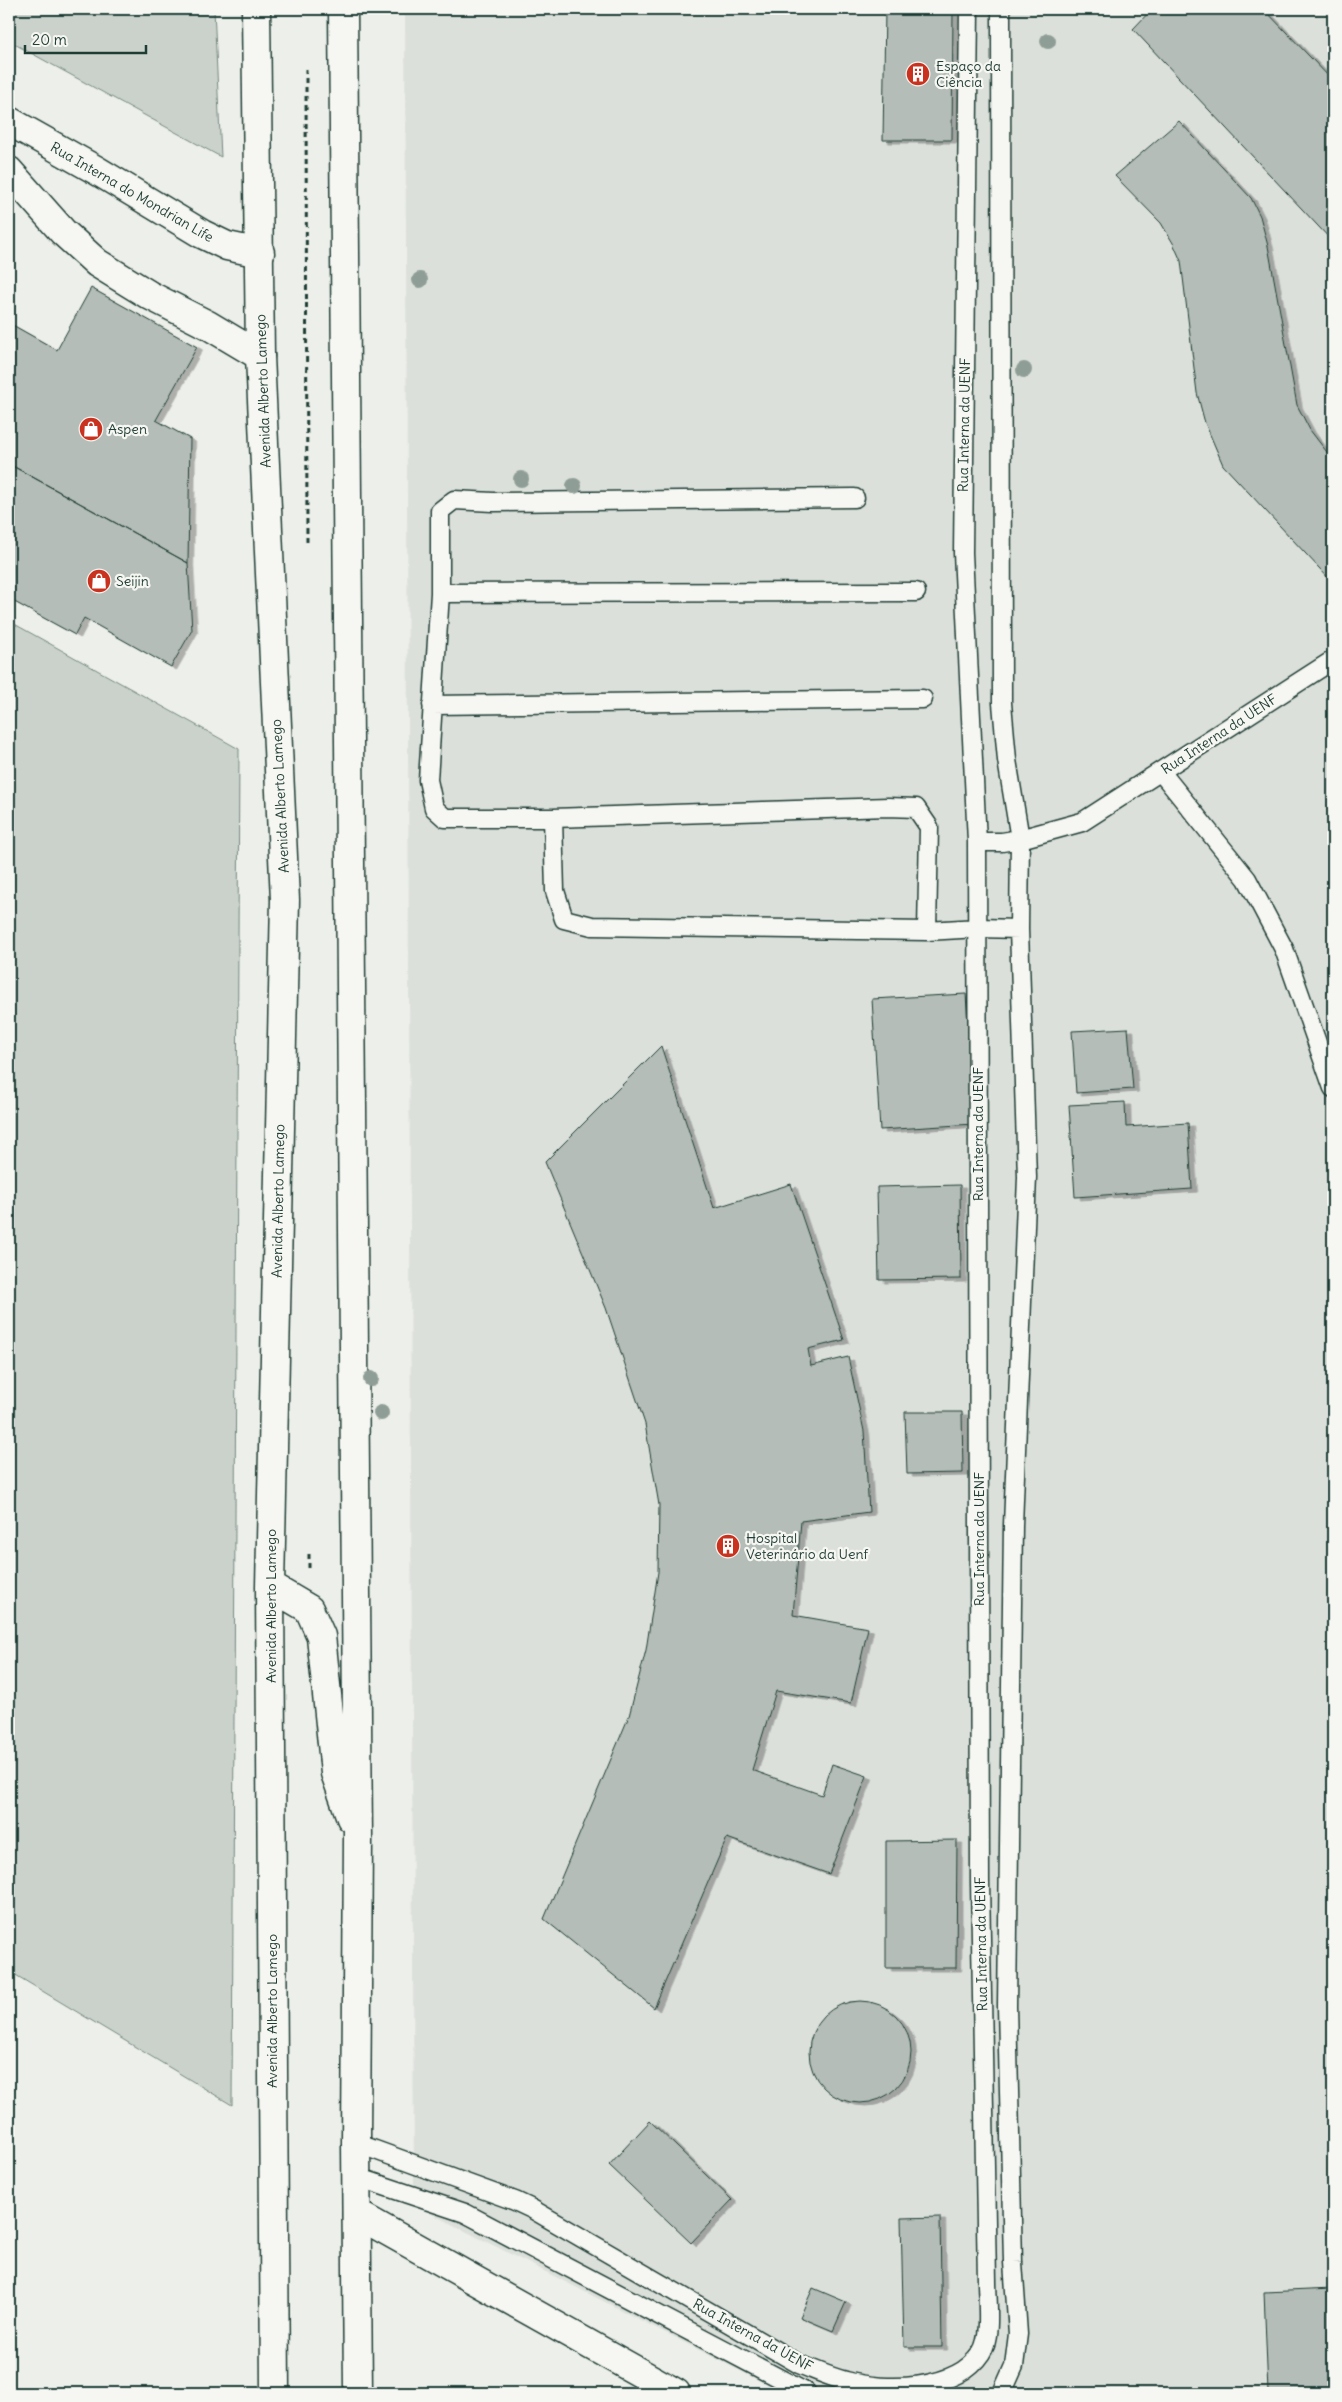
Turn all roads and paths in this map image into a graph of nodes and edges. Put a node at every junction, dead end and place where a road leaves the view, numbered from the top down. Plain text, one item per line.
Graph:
1 (256, 9) edge
2 (343, 9) edge
3 (969, 9) edge
4 (1001, 9) edge
5 (9, 121) edge
6 (9, 171) edge
7 (260, 254) junction
8 (260, 356) junction
9 (855, 498) dead end
10 (916, 592) dead end
11 (440, 593) junction
12 (1333, 660) edge
13 (923, 699) dead end
14 (432, 705) junction
15 (1161, 772) junction
16 (553, 818) junction
17 (1020, 839) junction
18 (977, 842) junction
19 (978, 928) junction
20 (1019, 929) junction
21 (927, 931) junction
22 (1333, 1088) edge
23 (270, 1586) junction
24 (358, 1838) junction
25 (356, 2143) junction
26 (357, 2177) junction
27 (357, 2214) junction
28 (275, 2393) edge
29 (358, 2393) edge
30 (676, 2393) edge
31 (807, 2393) edge
32 (1002, 2393) edge

1 - 7 main road, Avenida Alberto Lamego
2 - 24 main road
3 - 18 lane, Rua Interna da UENF
4 - 17 lane, Rua Interna da UENF
5 - 7 main road, Rua Interna do Mondrian Life
6 - 8 main road
7 - 8 main road, Avenida Alberto Lamego
8 - 23 main road, Avenida Alberto Lamego
9 - 11 lane
10 - 11 lane
11 - 14 lane
12 - 15 lane, Rua Interna da UENF
13 - 14 lane
14 - 16 lane
15 - 17 lane, Rua Interna da UENF
15 - 22 lane
16 - 21 lane
16 - 21 lane
17 - 18 lane, Rua Interna da UENF
17 - 20 lane, Rua Interna da UENF
18 - 19 lane, Rua Interna da UENF
19 - 20 lane
19 - 21 lane
19 - 25 lane, Rua Interna da UENF
20 - 32 lane, Rua Interna da UENF
23 - 24 main road
23 - 28 main road, Avenida Alberto Lamego
24 - 25 main road
25 - 26 main road
26 - 27 main road
26 - 31 lane, Rua Interna da UENF
27 - 29 main road
27 - 30 main road

